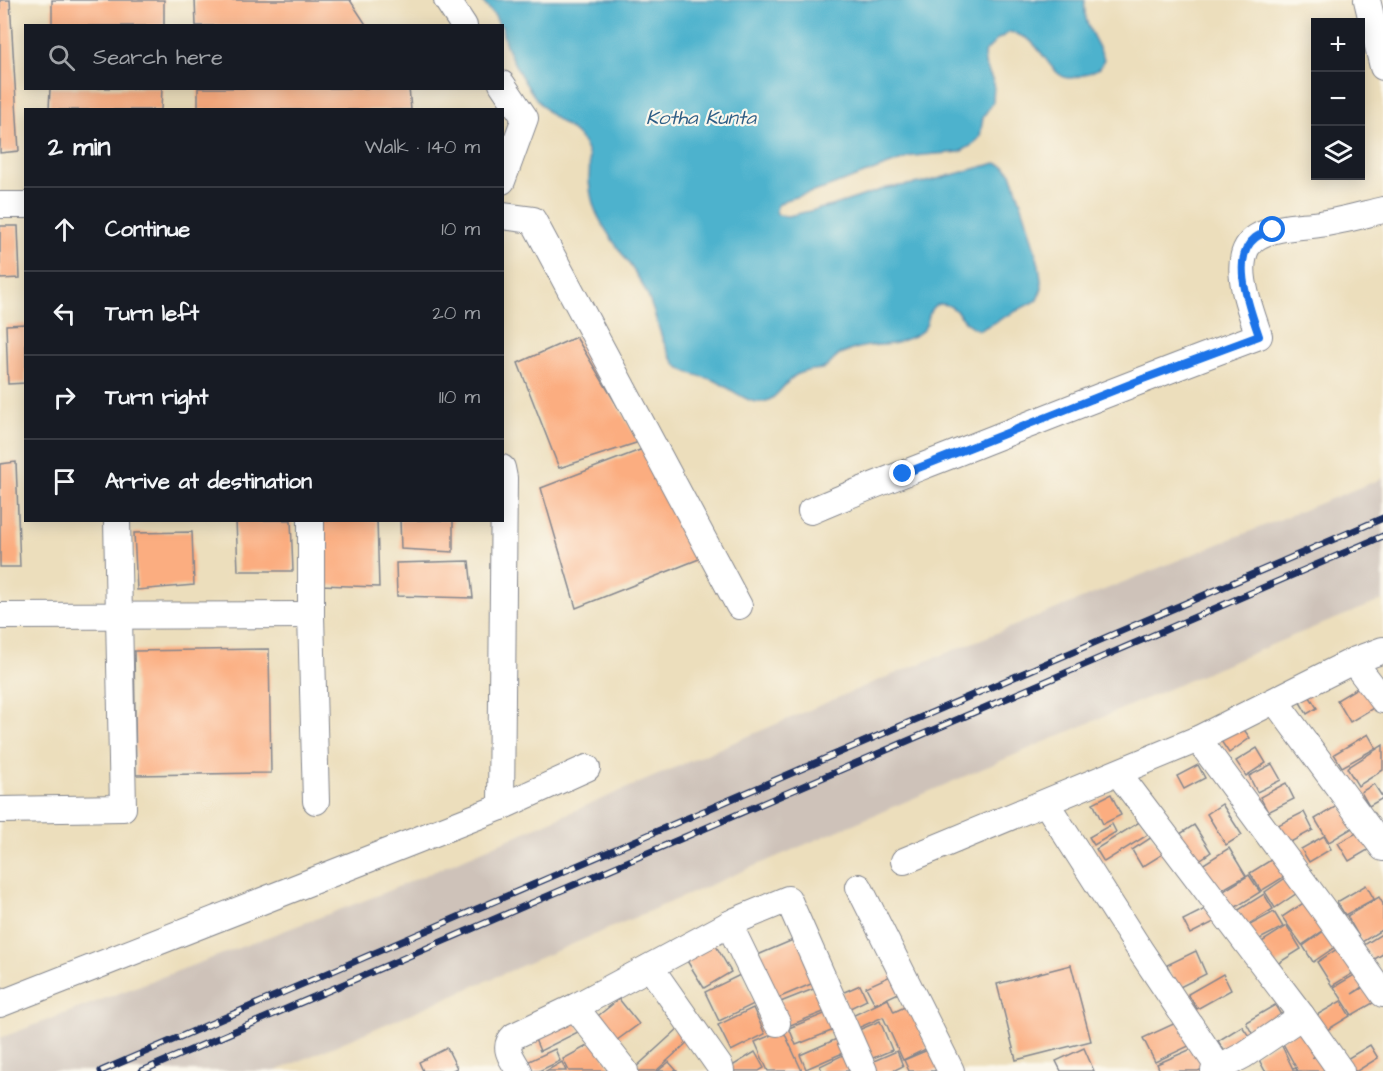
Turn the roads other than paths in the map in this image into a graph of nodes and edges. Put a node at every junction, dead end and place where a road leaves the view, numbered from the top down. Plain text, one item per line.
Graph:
1 (447, 0) edge
2 (1367, 0) edge
3 (463, 24) edge
4 (1383, 67) edge
5 (504, 87) edge
6 (504, 176) edge
7 (24, 205) edge
8 (0, 206) edge
9 (1383, 210) edge
10 (504, 216) edge
11 (811, 511) dead end
12 (117, 522) edge
13 (311, 522) edge
14 (504, 522) edge
15 (739, 606) dead end
16 (119, 615) junction
17 (311, 615) junction
18 (0, 616) edge
19 (1383, 650) edge
20 (1353, 661) junction
21 (1383, 700) edge
22 (1275, 701) junction
23 (1198, 739) junction
24 (586, 768) dead end
25 (1118, 773) junction
26 (316, 801) dead end
27 (1046, 803) junction
28 (501, 807) junction
29 (0, 810) edge
30 (1383, 848) edge
31 (904, 861) dead end
32 (859, 887) dead end
33 (729, 924) junction
34 (650, 967) junction
35 (1383, 994) edge
36 (0, 1004) edge
37 (575, 1007) junction
38 (1302, 1016) junction
39 (777, 1023) dead end
40 (1248, 1063) edge
41 (1217, 1070) edge
42 (519, 1071) edge
43 (625, 1071) edge
44 (721, 1071) edge
45 (864, 1071) edge
46 (951, 1071) edge
47 (1341, 1071) edge

1 - 3 street
2 - 4 street
5 - 6 street
7 - 8 street
9 - 11 street
10 - 15 street
12 - 16 street
13 - 17 street
14 - 28 street
16 - 17 street
16 - 18 street
16 - 29 street
17 - 26 street
19 - 20 street
20 - 21 street
20 - 22 street
22 - 23 street
22 - 30 street
23 - 25 street
23 - 35 street
24 - 28 street
25 - 27 street
25 - 38 street
27 - 31 street
27 - 41 street
28 - 36 street
32 - 46 street
33 - 34 street
33 - 39 street
33 - 45 street
34 - 37 street
34 - 44 street
37 - 42 street
37 - 43 street
38 - 40 street
38 - 47 street
40 - 41 street

